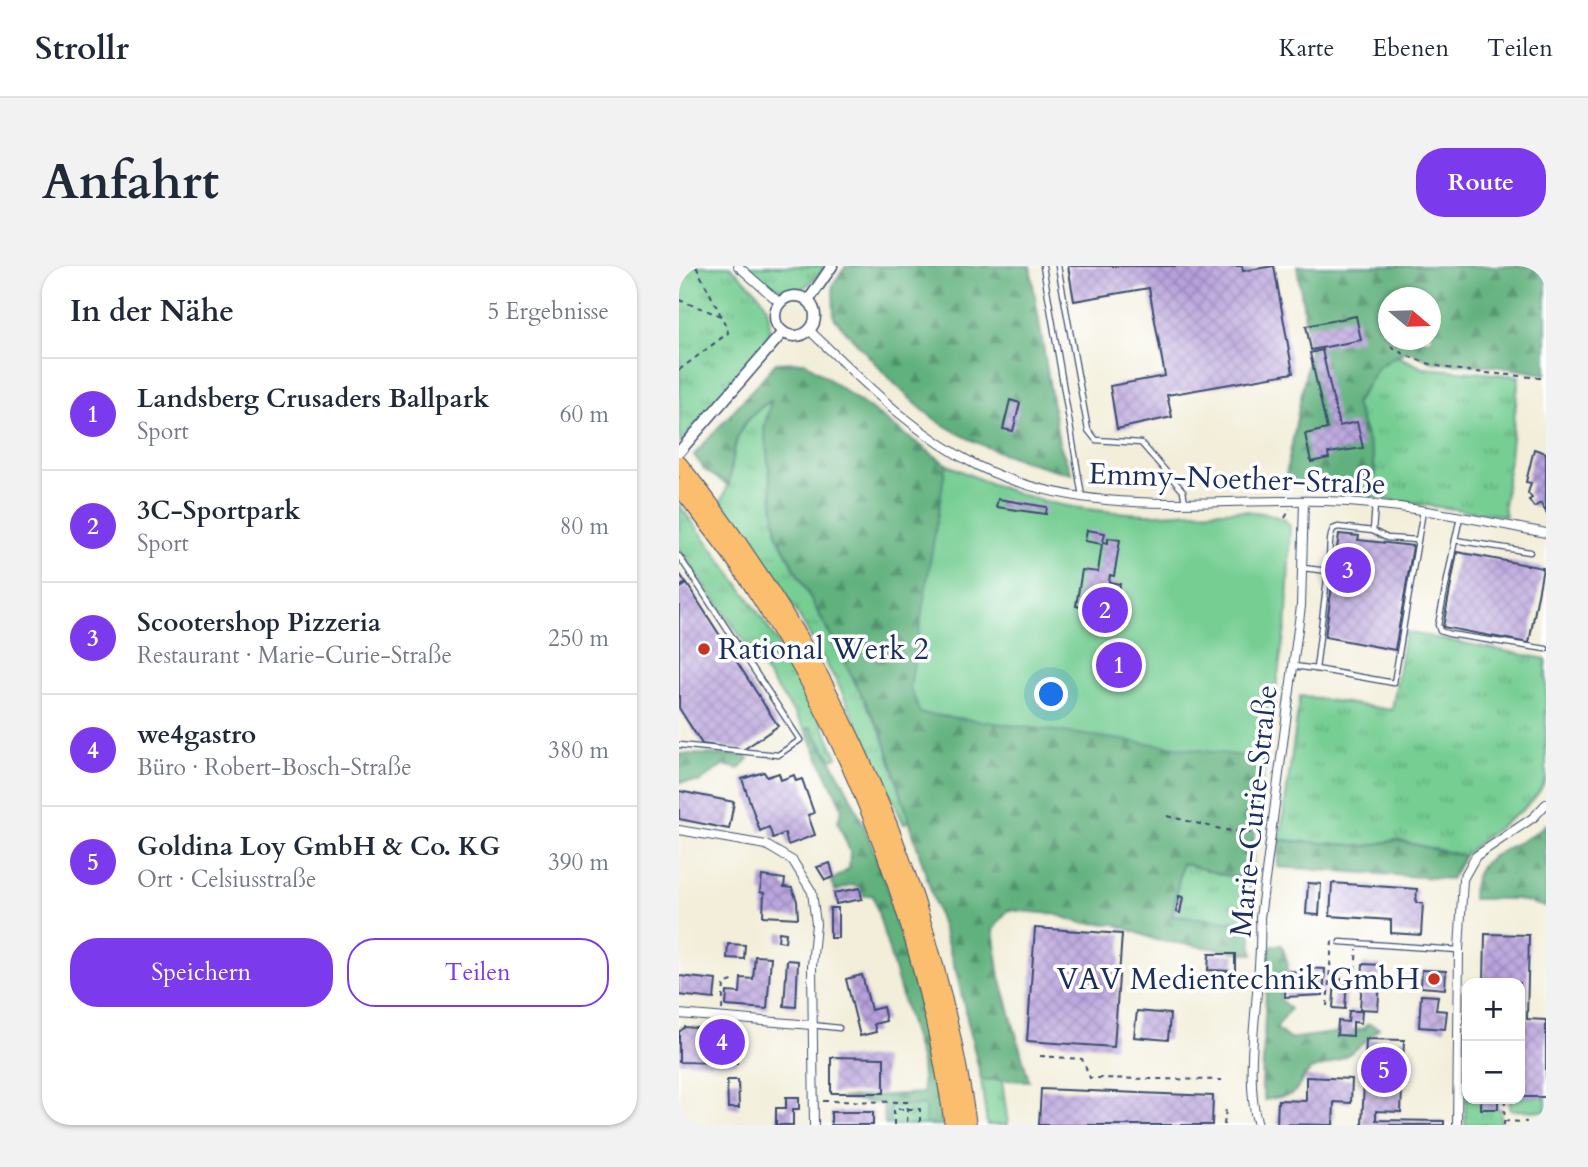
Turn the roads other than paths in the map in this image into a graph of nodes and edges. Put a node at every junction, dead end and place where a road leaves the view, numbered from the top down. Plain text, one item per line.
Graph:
1 (739, 266) edge
2 (832, 266) edge
3 (1043, 266) edge
4 (1058, 266) edge
5 (808, 300) junction
6 (780, 303) junction
7 (810, 331) junction
8 (783, 332) junction
9 (679, 452) edge
10 (681, 473) edge
11 (1082, 499) junction
12 (1304, 501) junction
13 (1186, 503) junction
14 (1375, 505) junction
15 (1423, 511) junction
16 (1459, 517) junction
17 (1373, 531) junction
18 (1546, 533) edge
19 (1418, 540) junction
20 (1455, 540) junction
21 (1530, 552) dead end
22 (679, 555) edge
23 (1302, 568) junction
24 (1328, 571) junction
25 (1546, 649) edge
26 (1293, 666) junction
27 (1316, 669) junction
28 (679, 745) edge
29 (1546, 804) edge
30 (679, 830) edge
31 (1340, 942) road end
32 (1459, 950) junction
33 (679, 1014) edge
34 (812, 1025) junction
35 (839, 1028) dead end
36 (814, 1125) edge
37 (953, 1125) edge
38 (968, 1125) edge
39 (1258, 1125) edge
40 (1457, 1125) edge

1 - 6 street
2 - 5 street
3 - 11 lane
4 - 13 lane
5 - 6 street
5 - 7 street
6 - 8 street
7 - 8 street
7 - 11 street, Emmy-Noether-Straße
8 - 9 street
10 - 37 highway
10 - 38 highway
11 - 13 street, Emmy-Noether-Straße
12 - 13 street, Emmy-Noether-Straße
12 - 14 street, Emmy-Noether-Straße
12 - 23 street, Marie-Curie-Straße
14 - 15 street, Emmy-Noether-Straße
14 - 17 lane
15 - 16 street, Emmy-Noether-Straße
15 - 19 lane
16 - 18 street, Emmy-Noether-Straße
16 - 20 lane
17 - 19 lane
17 - 24 lane
19 - 27 lane
20 - 21 lane
20 - 25 lane
22 - 28 lane
23 - 24 lane
23 - 26 street, Marie-Curie-Straße
24 - 27 lane
26 - 27 lane
26 - 39 street, Marie-Curie-Straße
29 - 32 street
30 - 34 street
31 - 32 lane
32 - 40 street
33 - 34 street
34 - 35 lane
34 - 36 street

